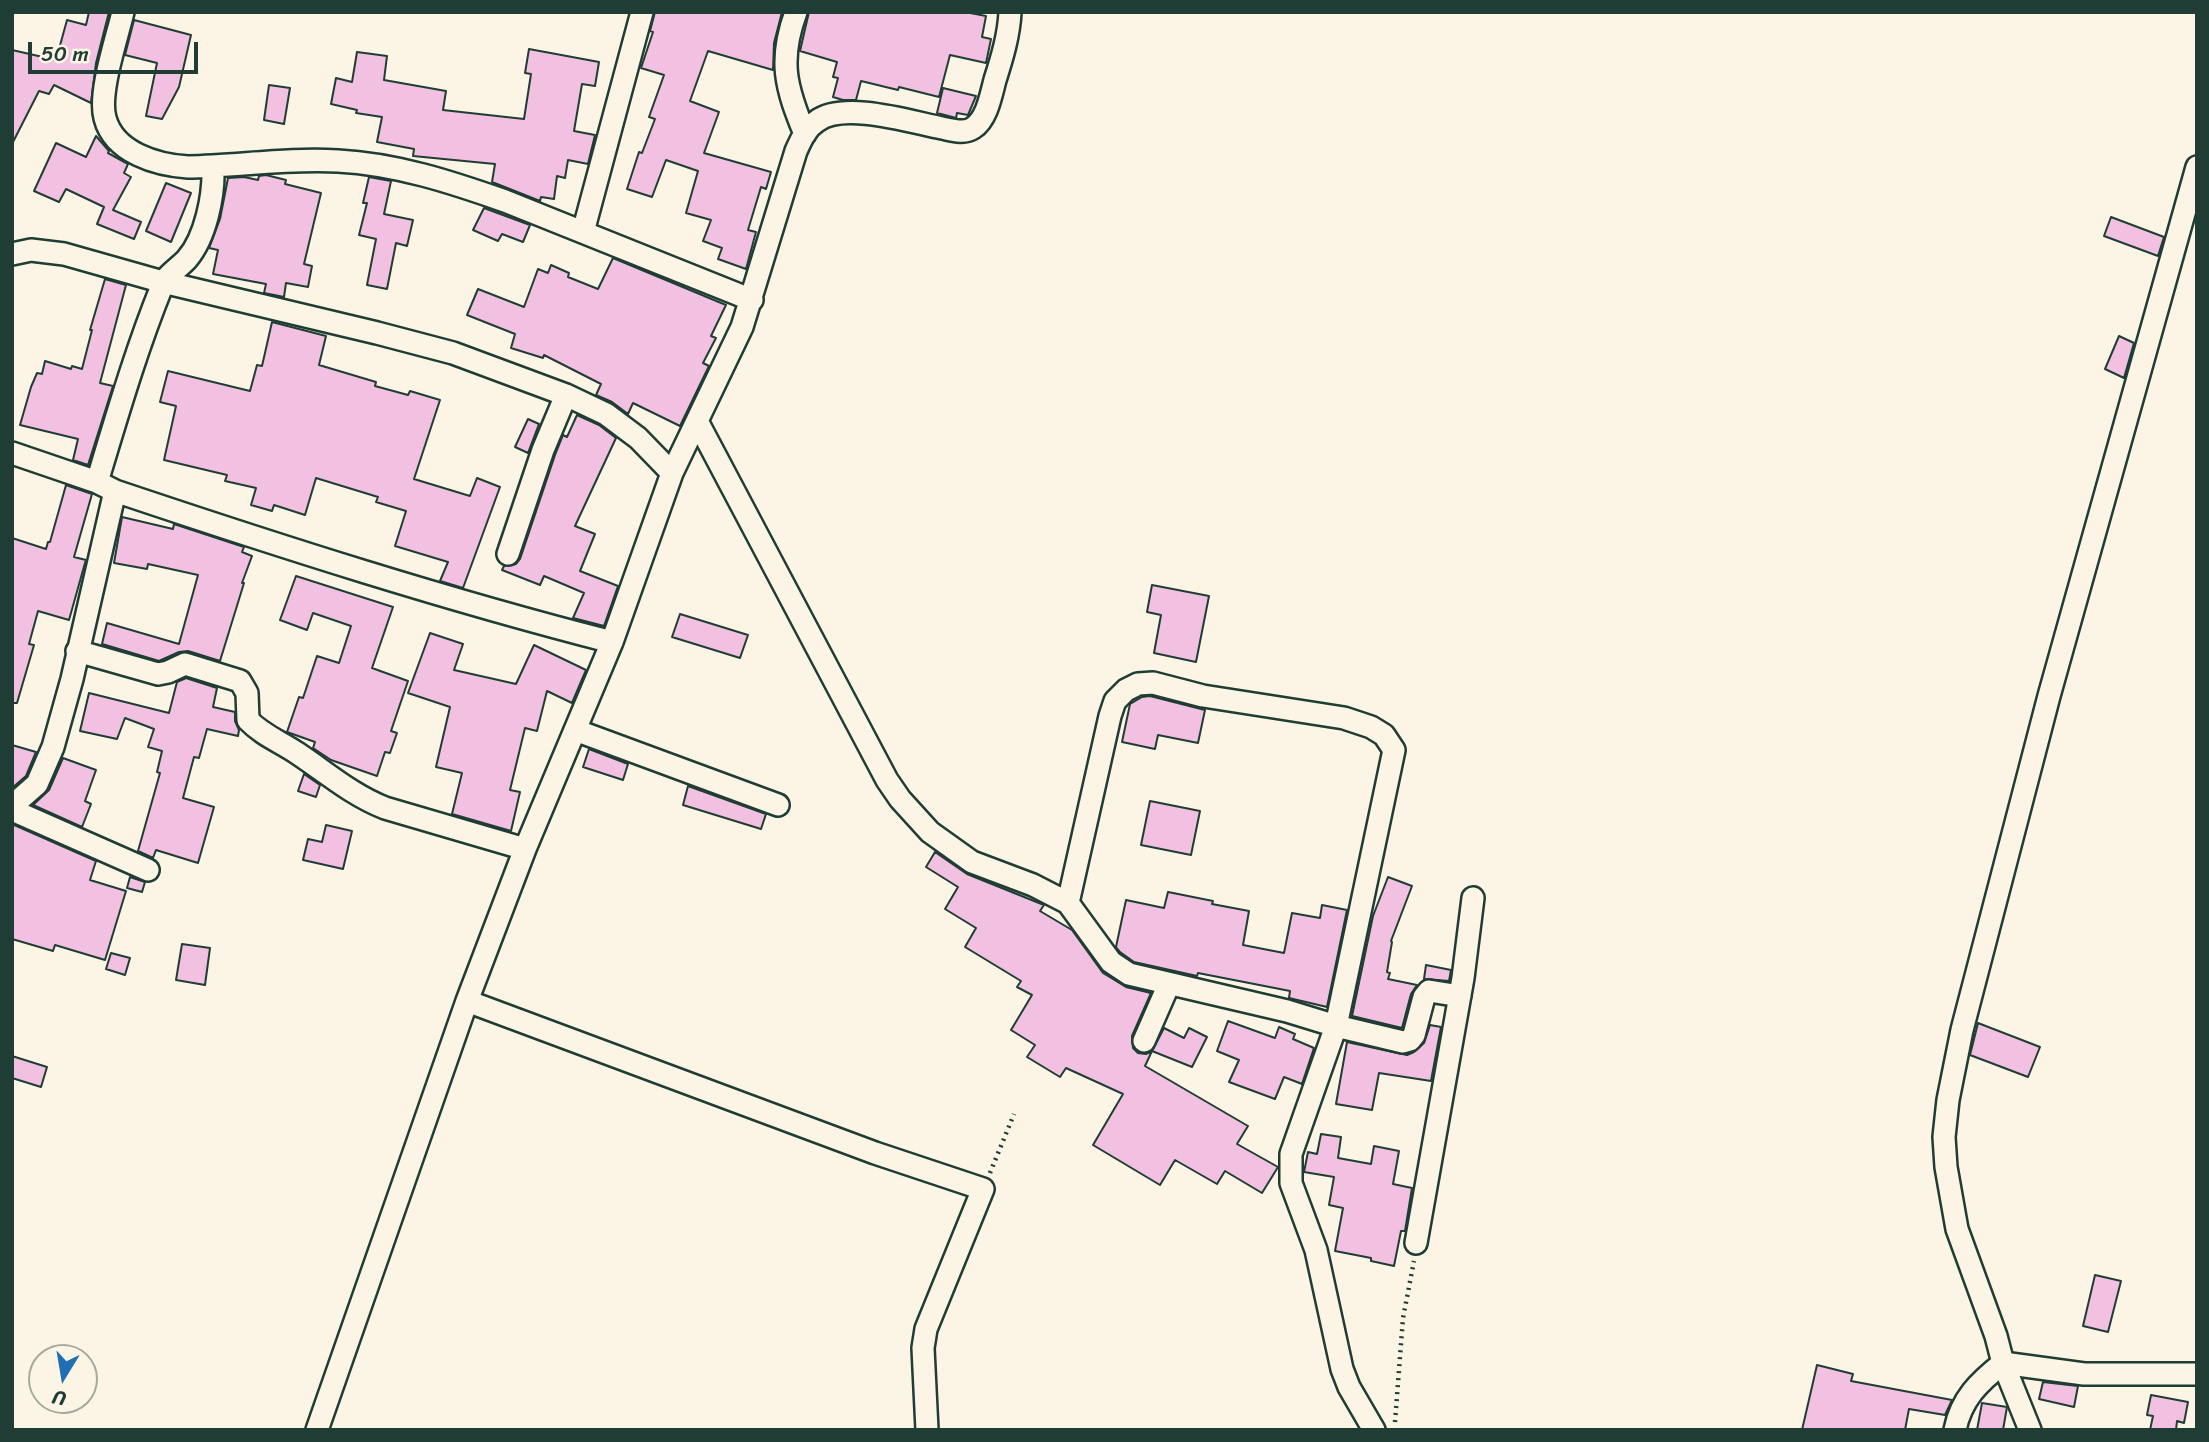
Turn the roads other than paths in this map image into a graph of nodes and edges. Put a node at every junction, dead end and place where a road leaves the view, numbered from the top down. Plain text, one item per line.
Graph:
1 (123, 12) edge
2 (642, 12) edge
3 (796, 12) edge
4 (1010, 12) edge
5 (804, 134) junction
6 (213, 167) junction
7 (2197, 167) edge
8 (583, 232) junction
9 (12, 254) edge
10 (163, 282) junction
11 (752, 300) junction
12 (566, 395) junction
13 (693, 428) junction
14 (12, 453) edge
15 (673, 470) junction
16 (106, 486) junction
17 (508, 554) dead end
18 (612, 642) junction
19 (77, 651) junction
20 (575, 730) junction
21 (778, 805) dead end
22 (12, 808) edge
23 (525, 849) junction
24 (148, 870) dead end
25 (1473, 898) dead end
26 (1068, 903) junction
27 (1168, 984) junction
28 (1460, 996) junction
29 (467, 1001) junction
30 (1336, 1026) junction
31 (1144, 1041) dead end
32 (1416, 1243) road end
33 (2003, 1363) junction
34 (2197, 1374) edge
35 (317, 1430) edge
36 (926, 1430) edge
37 (1374, 1430) edge
38 (1955, 1430) edge
39 (2030, 1430) edge

1 - 6 street
2 - 8 street
3 - 5 street
4 - 5 street
5 - 11 street
6 - 8 street
6 - 10 street
7 - 33 street
8 - 11 street
9 - 10 street
10 - 12 street
10 - 16 street
11 - 13 street
12 - 15 street
12 - 17 street
13 - 15 street
13 - 26 street
14 - 16 street
15 - 18 street
16 - 18 street
16 - 19 street
18 - 20 street
19 - 22 street
19 - 23 street
20 - 21 street
20 - 23 street
22 - 24 street
23 - 29 street
25 - 28 street
26 - 27 street
26 - 30 street
27 - 30 street
27 - 31 street
28 - 30 street
28 - 32 street
29 - 35 street
29 - 36 street
30 - 37 street
33 - 34 street
33 - 38 street
33 - 39 street

